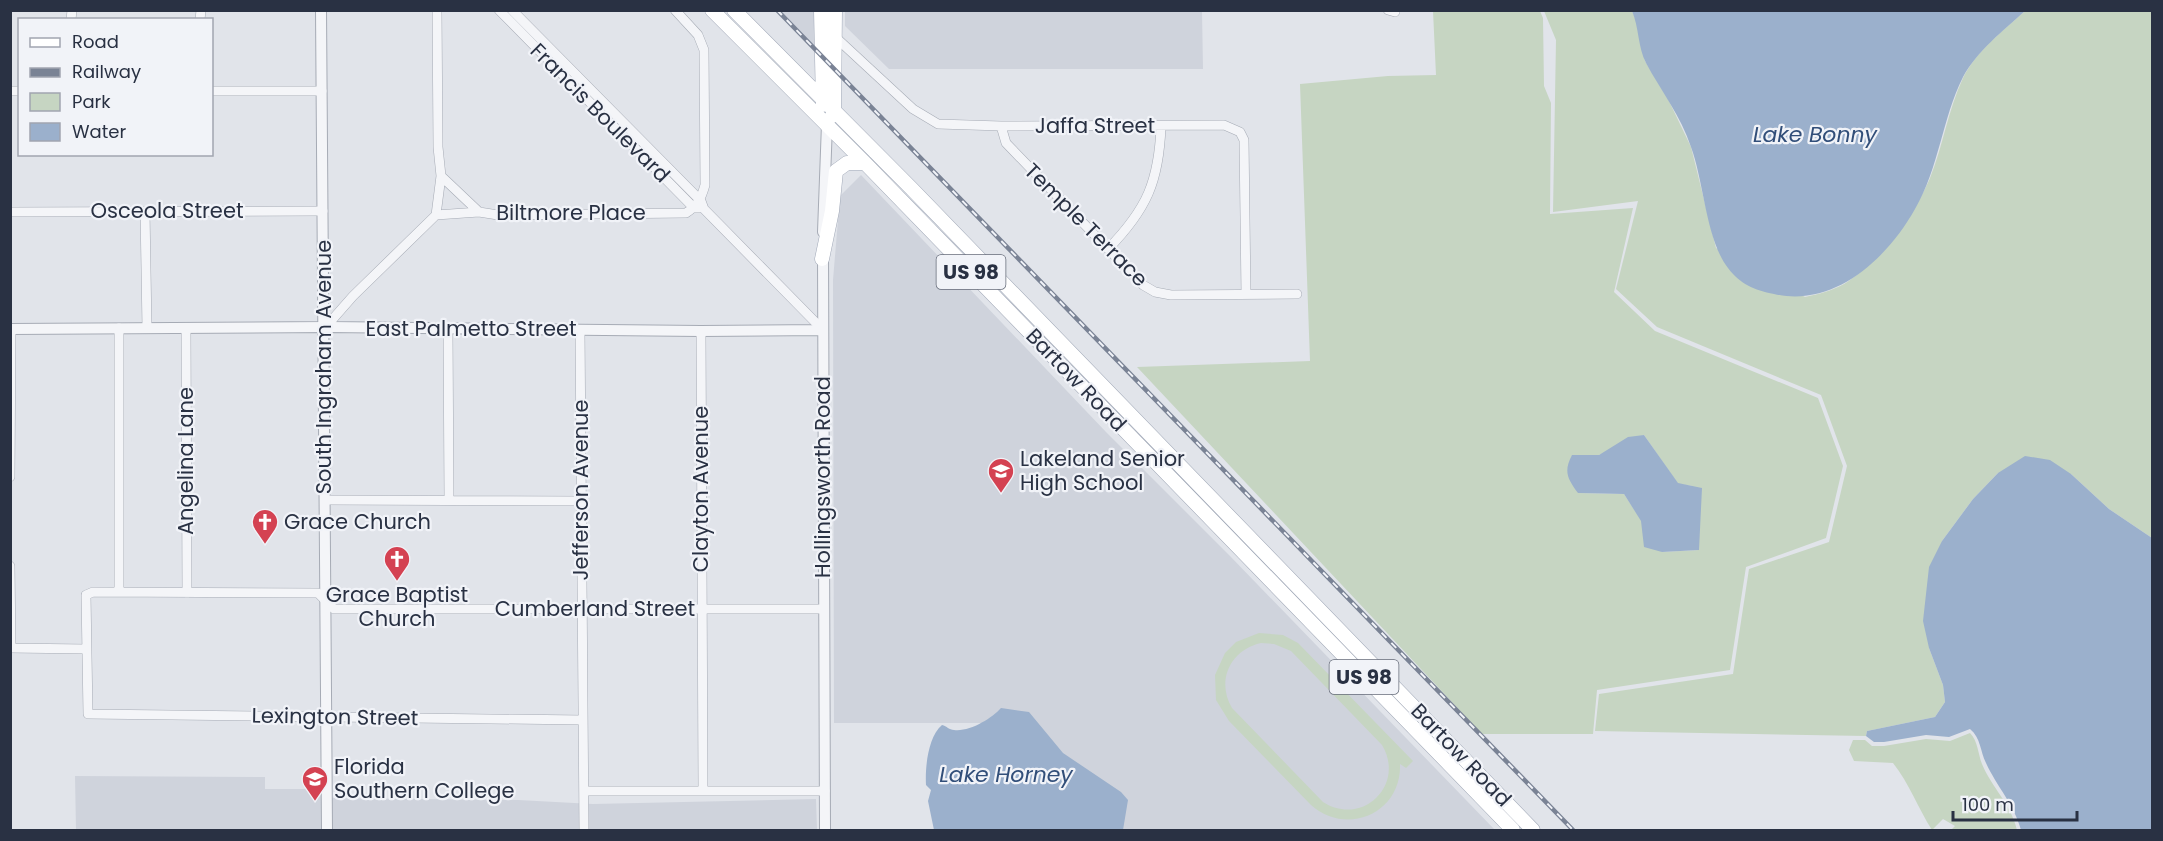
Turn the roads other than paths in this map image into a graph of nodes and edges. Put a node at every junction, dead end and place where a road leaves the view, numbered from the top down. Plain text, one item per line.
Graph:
1 (321, 10) edge
2 (437, 10) edge
3 (499, 10) edge
4 (513, 10) edge
5 (675, 10) edge
6 (712, 10) edge
7 (734, 10) edge
8 (835, 10) edge
9 (821, 18) edge
10 (527, 32) junction
11 (835, 37) junction
12 (213, 91) edge
13 (322, 91) junction
14 (822, 100) junction
15 (834, 111) junction
16 (827, 124) junction
17 (1001, 126) junction
18 (1161, 126) junction
19 (865, 163) junction
20 (441, 176) junction
21 (700, 206) junction
22 (145, 211) junction
23 (322, 211) junction
24 (10, 212) edge
25 (479, 212) junction
26 (436, 215) junction
27 (1108, 249) junction
28 (822, 259) junction
29 (1246, 294) junction
30 (1298, 294) dead end
31 (119, 328) junction
32 (147, 328) junction
33 (186, 328) junction
34 (11, 329) edge
35 (324, 329) junction
36 (448, 329) junction
37 (580, 330) junction
38 (823, 330) junction
39 (700, 331) junction
40 (10, 477) edge
41 (325, 500) junction
42 (449, 500) junction
43 (581, 501) junction
44 (1228, 516) junction
45 (1218, 526) junction
46 (10, 566) edge
47 (119, 592) junction
48 (187, 593) junction
49 (325, 601) junction
50 (581, 609) junction
51 (701, 609) junction
52 (824, 609) junction
53 (11, 648) edge
54 (86, 649) junction
55 (326, 717) junction
56 (582, 720) junction
57 (703, 790) junction
58 (584, 791) junction
59 (825, 791) junction
60 (327, 831) edge
61 (584, 831) edge
62 (825, 831) edge
63 (1513, 831) edge
64 (1533, 831) edge

1 - 13 street, South Ingraham Avenue
2 - 20 street
3 - 10 street, Francis Boulevard
4 - 10 street, Francis Boulevard
5 - 21 street
6 - 16 main road, Bartow Road / US 98
7 - 14 main road, Bartow Road / US 98
8 - 11 main road
9 - 11 street, Jaffa Street
9 - 14 main road
10 - 21 street, Francis Boulevard
11 - 15 main road
11 - 17 street, Jaffa Street
12 - 13 street
13 - 23 street, South Ingraham Avenue
14 - 15 main road, Bartow Road / US 98
14 - 16 main road
15 - 16 main road
15 - 44 main road, Bartow Road / US 98
16 - 19 main road, Bartow Road / US 98
16 - 28 street, Hollingsworth Road
17 - 18 street, Jaffa Street
17 - 27 street, Temple Terrace
18 - 27 street
18 - 29 street, Jaffa Street
19 - 28 main road
19 - 45 main road, Bartow Road / US 98
20 - 25 street
20 - 26 street
21 - 25 street, Biltmore Place
21 - 38 street, Francis Boulevard
22 - 23 street, Osceola Street
22 - 24 street, Osceola Street
22 - 32 street
23 - 35 street, South Ingraham Avenue
25 - 26 street, Biltmore Place
26 - 35 street
27 - 29 street, Temple Terrace
28 - 38 street, Hollingsworth Road
29 - 30 street, Temple Terrace
31 - 32 street, East Palmetto Street
31 - 34 street, East Palmetto Street
31 - 47 street
32 - 33 street, East Palmetto Street
33 - 35 street, East Palmetto Street
33 - 48 street, Angelina Lane
34 - 40 street
35 - 36 street, East Palmetto Street
35 - 41 street, South Ingraham Avenue
36 - 37 street, East Palmetto Street
36 - 42 street
37 - 39 street, East Palmetto Street
37 - 43 street, Jefferson Avenue
38 - 39 street, East Palmetto Street
38 - 52 street, Hollingsworth Road
39 - 51 street, Clayton Avenue
41 - 42 street
41 - 49 street, South Ingraham Avenue
42 - 43 street
43 - 50 street, Jefferson Avenue
44 - 45 street
44 - 64 main road, Bartow Road / US 98
45 - 63 main road, Bartow Road / US 98
46 - 53 street
47 - 48 street, Cumberland Street
47 - 54 street, Cumberland Street
48 - 49 street, Cumberland Street
49 - 50 street, Cumberland Street
49 - 55 street, South Ingraham Avenue
50 - 51 street, Cumberland Street
50 - 56 street, Jefferson Avenue
51 - 52 street, Cumberland Street
51 - 57 street, Clayton Avenue
52 - 59 street, Hollingsworth Road
53 - 54 street
54 - 55 street, Lexington Street
55 - 56 street, Lexington Street
55 - 60 street, South Ingraham Avenue
56 - 58 street, Jefferson Avenue
57 - 58 street
57 - 59 street
58 - 61 street, Jefferson Avenue
59 - 62 street, Hollingsworth Road

